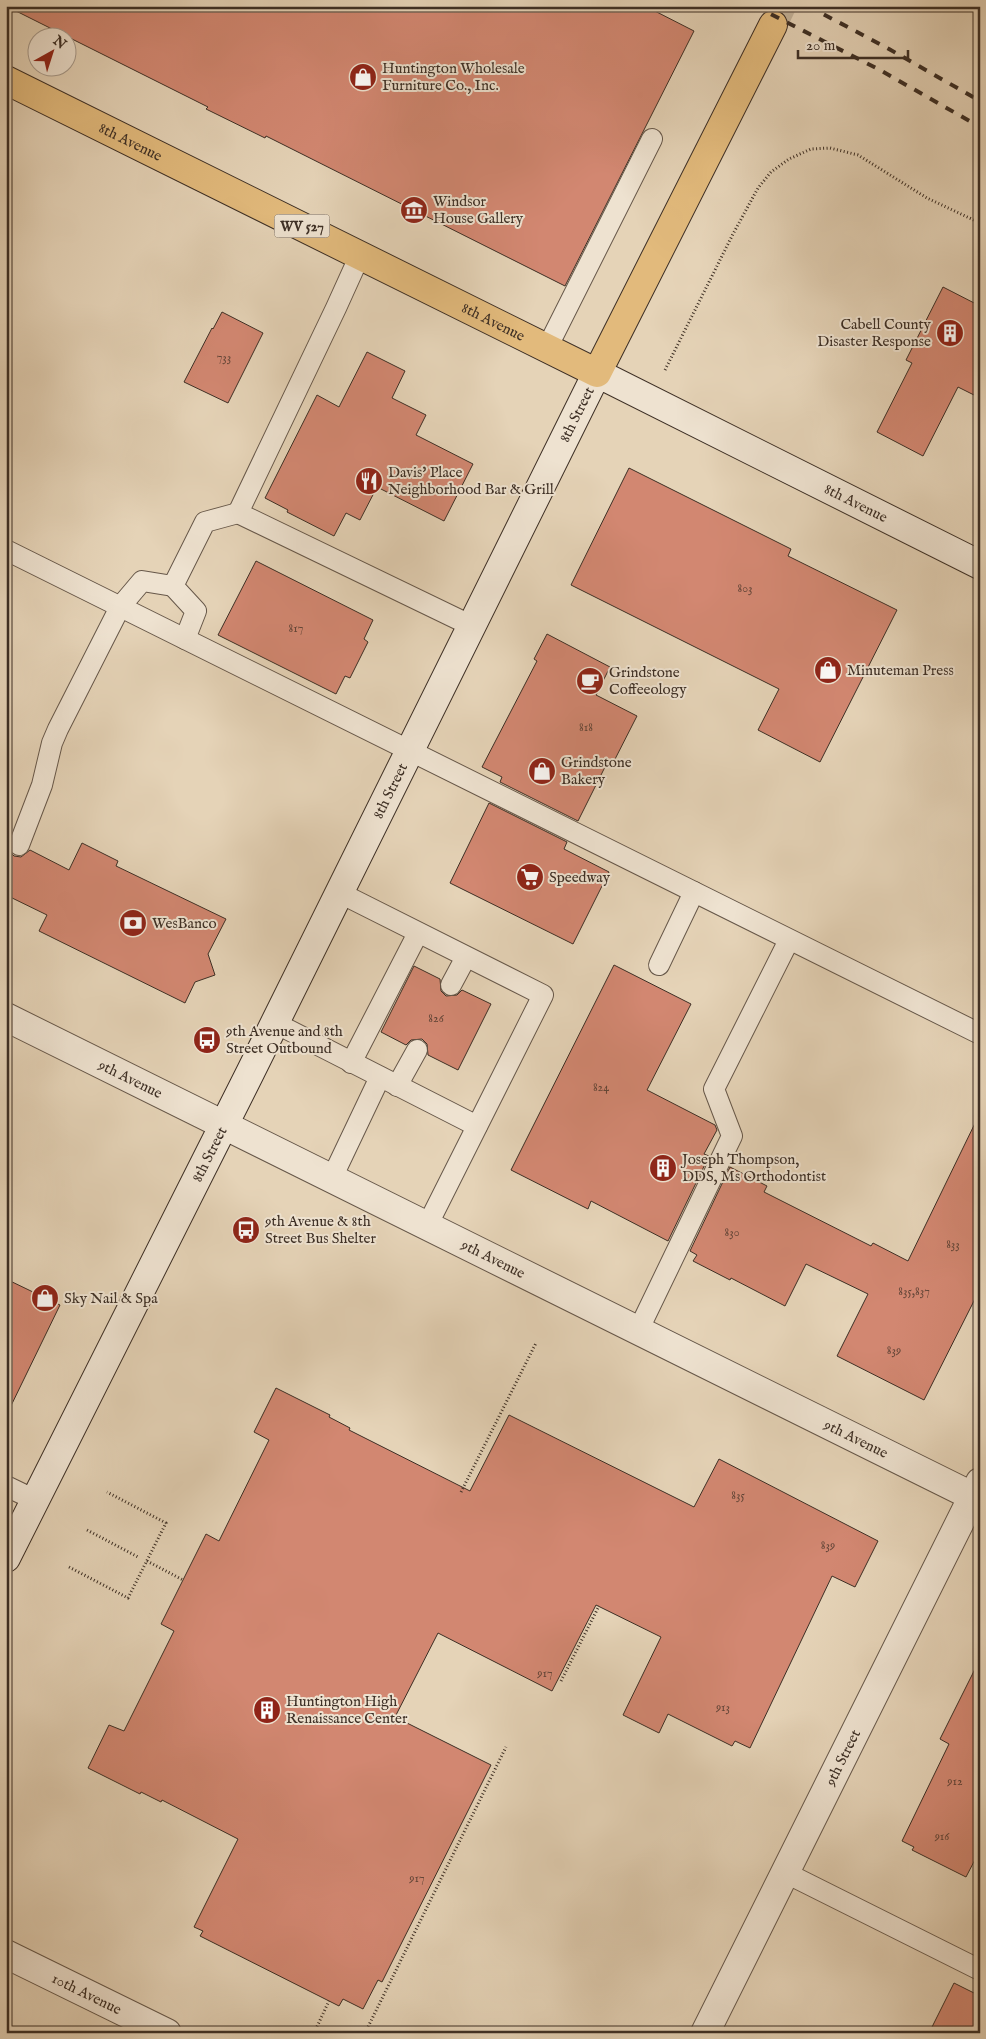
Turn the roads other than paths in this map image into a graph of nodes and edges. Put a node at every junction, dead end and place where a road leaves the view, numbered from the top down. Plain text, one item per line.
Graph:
1 (773, 24) tunnel mouth
2 (6, 80) edge
3 (652, 139) dead end
4 (360, 255) junction
5 (547, 348) junction
6 (597, 373) junction
7 (238, 513) junction
8 (6, 550) edge
9 (980, 565) edge
10 (173, 586) junction
11 (120, 607) junction
12 (472, 626) junction
13 (185, 639) junction
14 (410, 751) junction
15 (19, 845) dead end
16 (694, 892) junction
17 (340, 893) junction
18 (418, 933) junction
19 (789, 940) junction
20 (466, 956) junction
21 (659, 965) dead end
22 (451, 985) dead end
23 (6, 1017) edge
24 (275, 1023) junction
25 (980, 1034) edge
26 (417, 1050) dead end
27 (351, 1063) junction
28 (389, 1082) junction
29 (224, 1125) junction
30 (477, 1126) junction
31 (331, 1180) junction
32 (427, 1226) junction
33 (638, 1331) junction
34 (6, 1486) edge
35 (977, 1493) edge
36 (35, 1500) junction
37 (6, 1558) edge
38 (784, 1872) junction
39 (6, 1954) edge
40 (980, 1970) edge
41 (167, 2033) edge
42 (705, 2033) edge

1 - 6 main road, 8th Street
2 - 4 main road, 8th Avenue / WV 527
3 - 5 lane
4 - 5 main road, 8th Avenue / WV 527
4 - 7 lane
5 - 6 main road, 8th Avenue / WV 527
6 - 9 street, 8th Avenue
6 - 12 street, 8th Street
7 - 10 lane
7 - 12 lane
8 - 11 lane
10 - 11 lane
10 - 13 lane
11 - 13 lane
11 - 15 lane
12 - 14 street, 8th Street
13 - 14 lane
14 - 16 lane
14 - 17 street, 8th Street
16 - 19 lane
16 - 21 lane
17 - 18 lane
17 - 24 street, 8th Street
18 - 20 lane
18 - 27 lane
19 - 25 lane
19 - 33 lane
20 - 22 lane
20 - 30 lane
23 - 29 street, 9th Avenue
24 - 27 lane
24 - 29 street, 8th Street
26 - 28 lane
27 - 28 lane
28 - 30 lane
28 - 31 lane
29 - 31 street, 9th Avenue
29 - 36 street, 8th Street
30 - 32 lane
31 - 32 street, 9th Avenue
32 - 33 street, 9th Avenue
33 - 35 street, 9th Avenue
34 - 36 lane
35 - 38 street, 9th Street
36 - 37 street, 8th Street
38 - 40 lane
38 - 42 street, 9th Street
39 - 41 street, 10th Avenue

